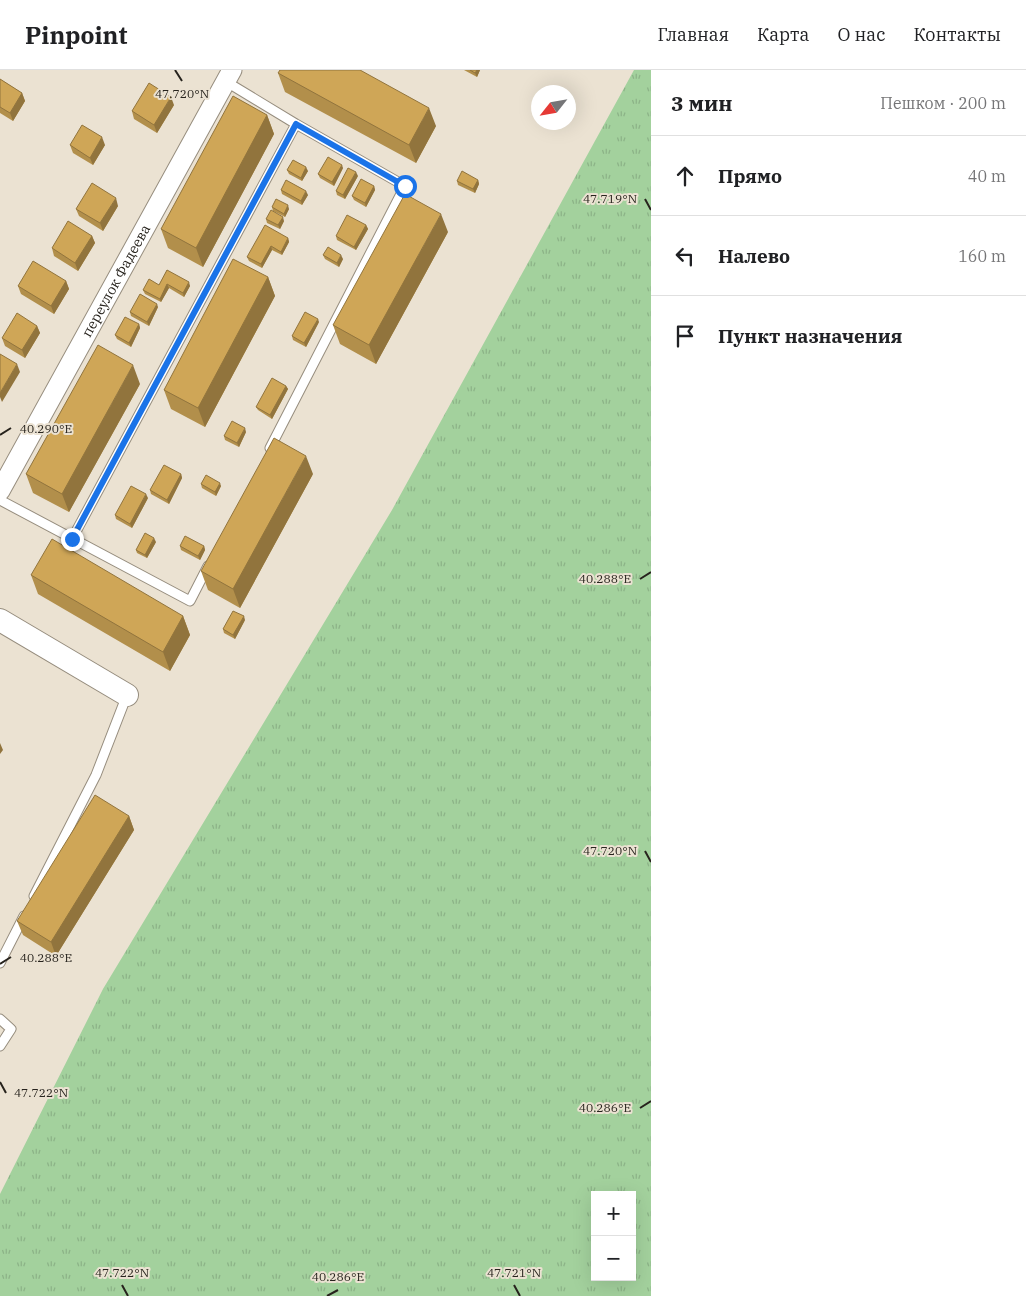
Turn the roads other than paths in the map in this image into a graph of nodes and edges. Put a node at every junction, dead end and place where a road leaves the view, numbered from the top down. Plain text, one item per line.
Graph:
1 (228, 76) edge
2 (296, 124) junction
3 (264, 460) edge
4 (0, 491) edge
5 (0, 500) edge
6 (72, 539) junction
7 (213, 557) edge
8 (0, 620) edge
9 (127, 695) joint
10 (0, 963) edge
11 (0, 1019) edge
12 (0, 1046) edge

1 - 2 lane
1 - 4 street, переулок Фадеева
2 - 3 lane
2 - 6 lane
5 - 6 lane
6 - 7 lane
8 - 9 street
9 - 10 lane
11 - 12 lane

